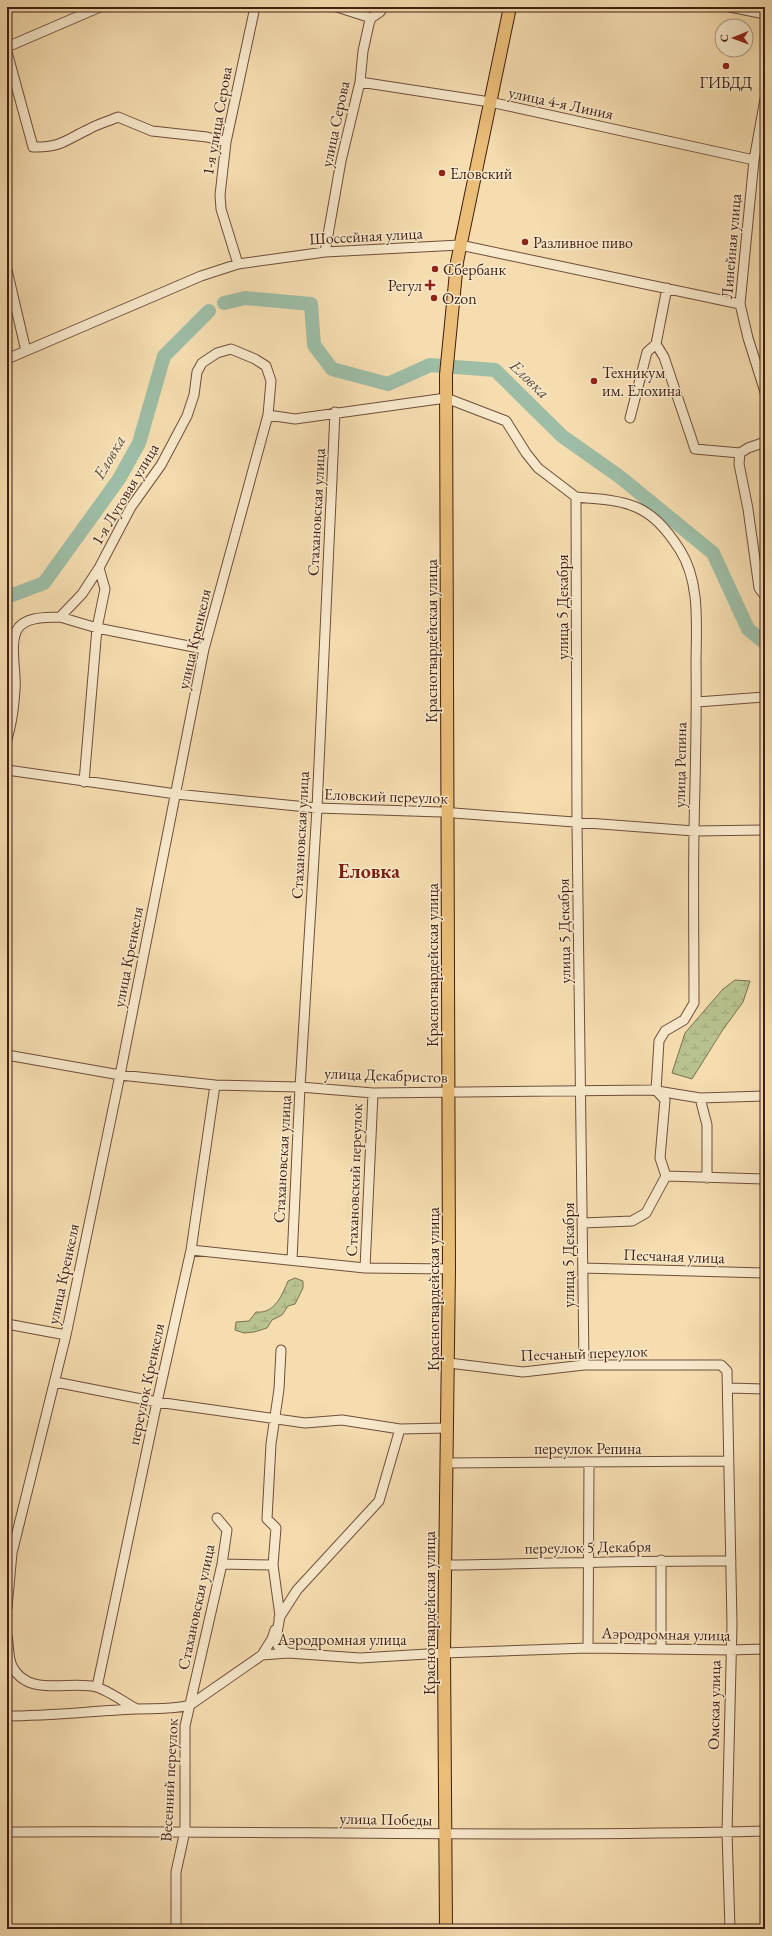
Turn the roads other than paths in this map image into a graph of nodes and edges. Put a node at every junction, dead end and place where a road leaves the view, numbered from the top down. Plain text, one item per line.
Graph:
1 (100, 7) edge
2 (255, 7) edge
3 (337, 7) edge
4 (383, 7) edge
5 (510, 7) edge
6 (730, 7) edge
7 (765, 14) edge
8 (371, 18) junction
9 (7, 47) edge
10 (7, 52) edge
11 (360, 82) junction
12 (765, 99) edge
13 (490, 102) junction
14 (226, 142) junction
15 (754, 160) junction
16 (460, 245) junction
17 (325, 252) junction
18 (238, 264) junction
19 (7, 270) edge
20 (667, 288) junction
21 (740, 304) junction
22 (656, 344) junction
23 (26, 351) junction
24 (217, 353) joint
25 (7, 359) edge
26 (765, 392) edge
27 (446, 398) junction
28 (335, 412) junction
29 (268, 415) junction
30 (630, 418) dead end
31 (765, 442) edge
32 (740, 452) junction
33 (576, 498) junction
34 (99, 568) junction
35 (765, 596) edge
36 (60, 617) junction
37 (97, 628) junction
38 (204, 649) junction
39 (765, 697) edge
40 (697, 702) junction
41 (7, 739) edge
42 (7, 770) edge
43 (84, 782) junction
44 (176, 794) junction
45 (317, 808) junction
46 (448, 813) junction
47 (577, 824) junction
48 (765, 830) edge
49 (694, 831) junction
50 (7, 1055) edge
51 (120, 1075) junction
52 (215, 1086) junction
53 (300, 1087) junction
54 (656, 1090) junction
55 (580, 1091) junction
56 (448, 1092) junction
57 (373, 1093) junction
58 (765, 1096) edge
59 (700, 1098) junction
60 (666, 1176) junction
61 (707, 1178) junction
62 (765, 1179) edge
63 (584, 1223) junction
64 (191, 1250) junction
65 (292, 1260) junction
66 (365, 1268) junction
67 (583, 1268) junction
68 (449, 1270) junction
69 (765, 1273) edge
70 (7, 1324) edge
71 (66, 1335) junction
72 (281, 1350) dead end
73 (449, 1363) junction
74 (584, 1364) junction
75 (721, 1365) joint
76 (55, 1382) junction
77 (729, 1388) junction
78 (765, 1389) edge
79 (157, 1402) junction
80 (274, 1420) junction
81 (447, 1428) junction
82 (400, 1429) junction
83 (729, 1462) junction
84 (446, 1463) junction
85 (589, 1463) junction
86 (217, 1518) dead end
87 (661, 1560) junction
88 (731, 1561) junction
89 (588, 1563) junction
90 (222, 1564) junction
91 (274, 1565) junction
92 (445, 1565) junction
93 (7, 1608) edge
94 (280, 1616) junction
95 (7, 1636) edge
96 (588, 1648) junction
97 (661, 1649) junction
98 (765, 1649) edge
99 (730, 1650) junction
100 (444, 1652) junction
101 (288, 1653) junction
102 (262, 1654) junction
103 (98, 1687) junction
104 (190, 1704) junction
105 (136, 1709) junction
106 (7, 1716) edge
107 (185, 1831) junction
108 (765, 1831) edge
109 (7, 1832) edge
110 (727, 1832) junction
111 (446, 1835) junction
112 (176, 1929) edge
113 (446, 1929) edge
114 (730, 1929) edge

1 - 9 street
2 - 14 street, 1-я улица Серова
3 - 8 street
4 - 8 street
5 - 13 main road, Красногвардейская улица
6 - 7 street
8 - 11 street, улица Серова
10 - 14 street
11 - 13 street, улица 4-я Линия
11 - 17 street, улица Серова
12 - 15 street, Линейная улица
13 - 15 street, улица 4-я Линия
13 - 16 main road, Красногвардейская улица
14 - 18 street, 1-я улица Серова
15 - 21 street, Линейная улица
16 - 17 street, Шоссейная улица
16 - 20 street, Шоссейная улица
16 - 27 main road, Красногвардейская улица
17 - 18 street, Шоссейная улица
18 - 23 street, Шоссейная улица
19 - 23 street
20 - 21 street, Шоссейная улица
20 - 22 street
21 - 26 street, Линейная улица
22 - 30 street
22 - 32 street
23 - 25 street, Шоссейная улица
24 - 29 street, улица Кренкеля
24 - 34 street, 1-я Луговая улица
27 - 28 street
27 - 33 street
27 - 46 main road, Красногвардейская улица
28 - 29 street
28 - 45 street, Стахановская улица
29 - 38 street, улица Кренкеля
31 - 32 street
32 - 35 street
33 - 40 street, улица Репина
33 - 47 street, улица 5 Декабря
34 - 36 street
34 - 37 street, 1-я Луговая улица
36 - 37 street
36 - 41 street
37 - 38 street
37 - 43 street, 1-я Луговая улица
38 - 44 street, улица Кренкеля
39 - 40 street
40 - 49 street, улица Репина
42 - 43 street, Еловский переулок
43 - 44 street, Еловский переулок
44 - 45 street, Еловский переулок
44 - 51 street, улица Кренкеля
45 - 46 street, Еловский переулок
45 - 53 street, Стахановская улица
46 - 47 street, Еловский переулок
46 - 56 main road, Красногвардейская улица
47 - 49 street, Еловский переулок
47 - 55 street, улица 5 Декабря
48 - 49 street, Еловский переулок
49 - 54 street, улица Репина
50 - 51 street, улица Декабристов
51 - 52 street, улица Декабристов
51 - 71 street, улица Кренкеля
52 - 53 street, улица Декабристов
52 - 64 street, переулок Кренкеля
53 - 57 street, улица Декабристов
53 - 65 street, Стахановская улица
54 - 55 street, улица Декабристов
54 - 59 street, улица Декабристов
54 - 60 street
55 - 56 street, улица Декабристов
55 - 63 street, улица 5 Декабря
56 - 57 street, улица Декабристов
56 - 68 main road, Красногвардейская улица
57 - 66 street, Стахановский переулок
58 - 59 street, улица Декабристов
59 - 61 street
60 - 61 street
60 - 63 street
61 - 62 street
63 - 67 street, улица 5 Декабря
64 - 65 street
64 - 79 street, переулок Кренкеля
65 - 66 street
66 - 68 street
67 - 69 street, Песчаная улица
67 - 74 street, улица 5 Декабря
68 - 73 main road, Красногвардейская улица
70 - 71 street
71 - 76 street, улица Кренкеля
72 - 80 street
73 - 74 street, Песчаный переулок
73 - 81 main road, Красногвардейская улица
74 - 75 street, Песчаный переулок
75 - 77 street, Омская улица
76 - 79 street
76 - 93 street, улица Кренкеля
77 - 78 street
77 - 83 street, Омская улица
79 - 80 street
79 - 103 street, переулок Кренкеля
80 - 82 street
80 - 91 street
81 - 82 street
81 - 84 main road, Красногвардейская улица
82 - 94 street
83 - 85 street, переулок Репина
83 - 88 street, Омская улица
84 - 85 street, переулок Репина
84 - 92 main road, Красногвардейская улица
85 - 89 street
86 - 90 street, Стахановская улица
87 - 88 street, переулок 5 Декабря
87 - 89 street, переулок 5 Декабря
87 - 97 street
88 - 99 street, Омская улица
89 - 92 street, переулок 5 Декабря
89 - 96 street
90 - 91 street
90 - 104 street, Стахановская улица
91 - 94 street
92 - 100 main road, Красногвардейская улица
94 - 101 street
94 - 102 street
95 - 103 street
96 - 97 street, Аэродромная улица
96 - 100 street, Аэродромная улица
97 - 99 street, Аэродромная улица
98 - 99 street, Аэродромная улица
99 - 110 street, Омская улица
100 - 101 street, Аэродромная улица
100 - 111 main road, Красногвардейская улица
101 - 102 street, Аэродромная улица
102 - 104 street, Аэродромная улица
103 - 105 street
104 - 105 street, Аэродромная улица
104 - 107 street, Весенний переулок
105 - 106 street, Аэродромная улица
107 - 109 street, улица Победы
107 - 111 street, улица Победы
107 - 112 street, Весенний переулок
108 - 110 street, улица Победы
110 - 111 street, улица Победы
110 - 114 street, Омская улица
111 - 113 main road, Красногвардейская улица

